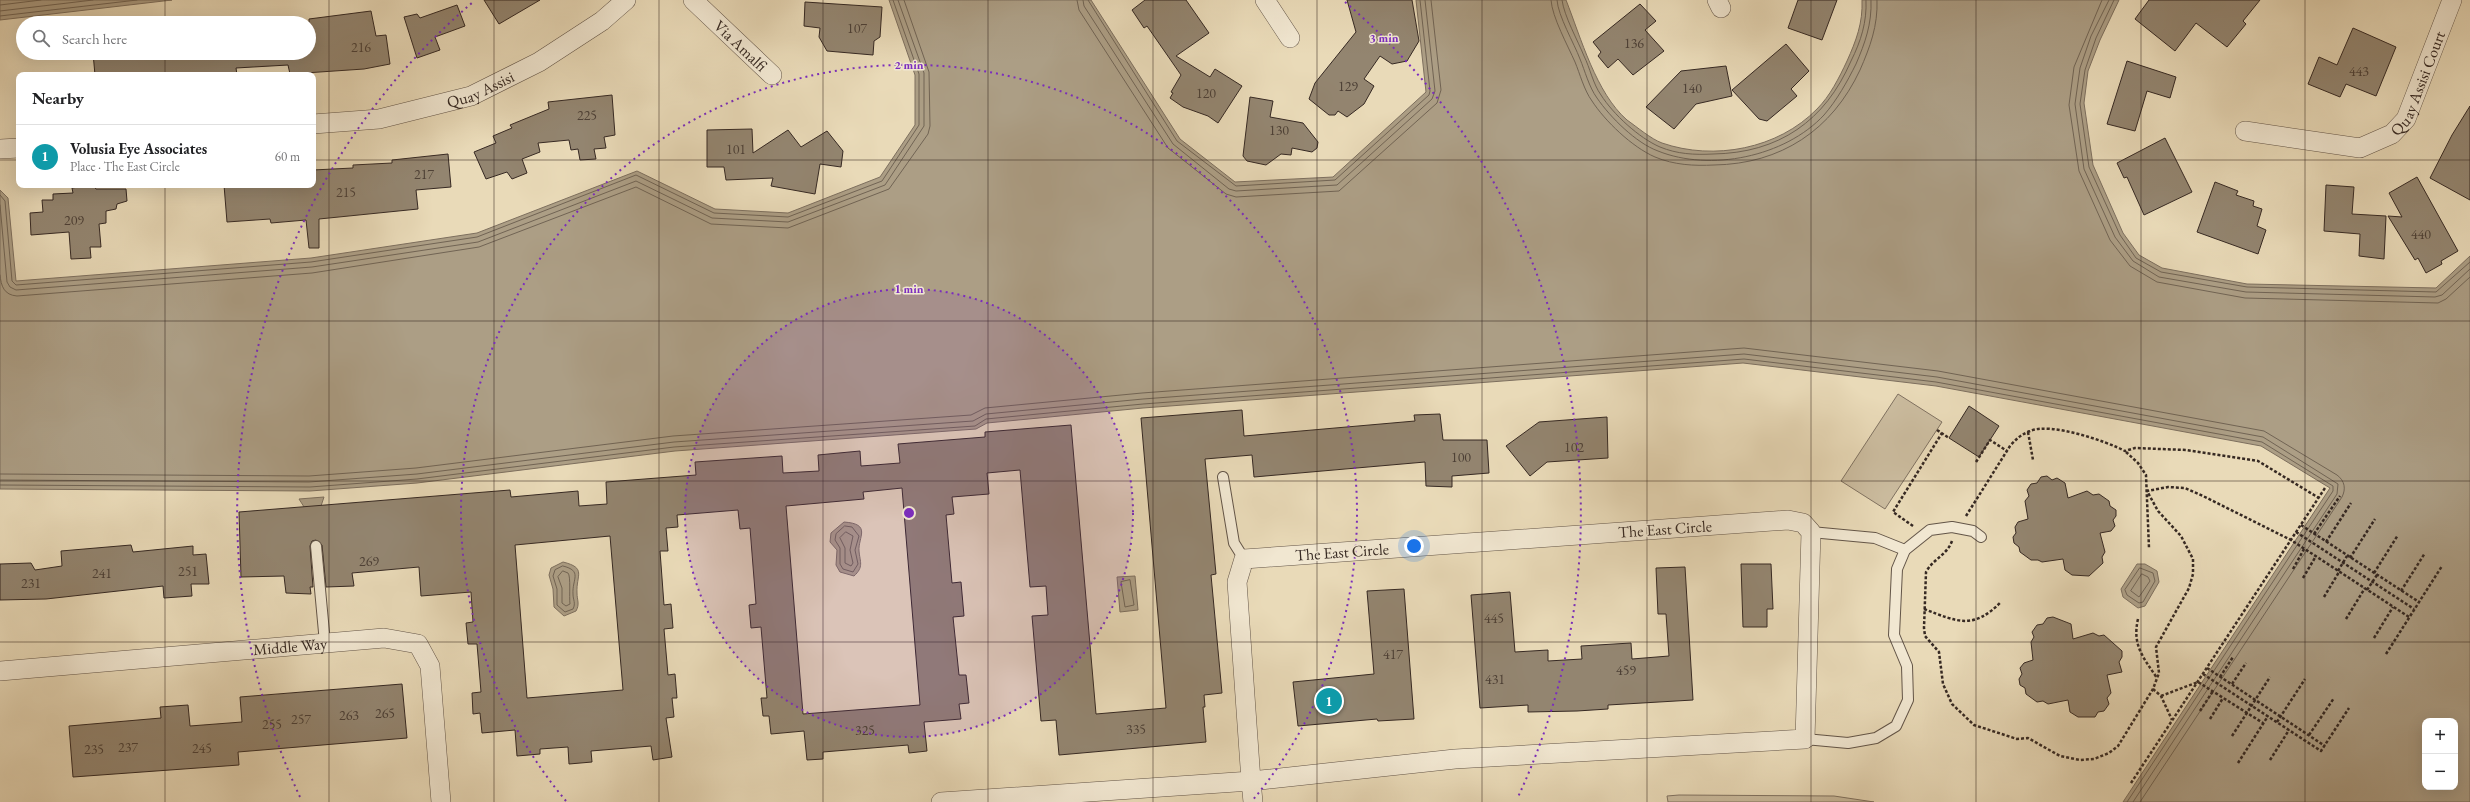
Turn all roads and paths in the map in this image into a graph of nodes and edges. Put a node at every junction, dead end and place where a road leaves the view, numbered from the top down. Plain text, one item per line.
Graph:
1 (626, 0) edge
2 (692, 0) edge
3 (1265, 0) edge
4 (2452, 0) edge
5 (1290, 38) dead end
6 (772, 75) dead end
7 (316, 124) edge
8 (2245, 131) dead end
9 (16, 148) edge
10 (0, 149) edge
11 (1937, 430) dead end
12 (2028, 432) junction
13 (1942, 433) junction
14 (1949, 438) dead end
15 (2006, 451) junction
16 (2125, 452) junction
17 (2033, 460) dead end
18 (1976, 462) dead end
19 (1223, 477) dead end
20 (2325, 488) dead end
21 (2147, 491) junction
22 (2340, 496) dead end
23 (2319, 498) junction
24 (2351, 503) dead end
25 (1966, 517) dead end
26 (2374, 519) dead end
27 (1913, 526) dead end
28 (2301, 526) junction
29 (1807, 527) junction
30 (2296, 532) junction
31 (2314, 534) junction
32 (2398, 535) dead end
33 (1981, 537) dead end
34 (1954, 538) dead end
35 (2291, 540) junction
36 (2326, 542) junction
37 (316, 546) dead end
38 (2149, 548) dead end
39 (2304, 549) junction
40 (1905, 550) junction
41 (2425, 553) dead end
42 (2316, 556) junction
43 (2348, 557) junction
44 (1244, 559) junction
45 (2343, 562) junction
46 (2442, 566) dead end
47 (2292, 569) dead end
48 (2338, 571) junction
49 (2375, 574) junction
50 (2303, 578) dead end
51 (2372, 582) junction
52 (2366, 589) junction
53 (2401, 591) junction
54 (2324, 597) dead end
55 (2001, 602) dead end
56 (2419, 602) junction
57 (2393, 607) junction
58 (1924, 609) junction
59 (2414, 609) junction
60 (2409, 617) junction
61 (2138, 619) dead end
62 (2346, 619) dead end
63 (2374, 638) dead end
64 (325, 643) junction
65 (2386, 654) dead end
66 (2233, 657) dead end
67 (2246, 663) dead end
68 (2207, 668) junction
69 (0, 671) edge
70 (2203, 674) junction
71 (2220, 677) junction
72 (2270, 677) dead end
73 (2157, 678) junction
74 (2305, 679) dead end
75 (2198, 682) junction
76 (2232, 684) junction
77 (2153, 689) junction
78 (2213, 691) junction
79 (2161, 696) junction
80 (2223, 698) junction
81 (2334, 698) dead end
82 (2255, 700) junction
83 (2252, 706) junction
84 (2349, 708) dead end
85 (2200, 711) dead end
86 (2247, 713) junction
87 (2268, 716) junction
88 (2281, 716) junction
89 (2210, 719) dead end
90 (2172, 721) junction
91 (2277, 722) junction
92 (2263, 723) junction
93 (2289, 730) junction
94 (2309, 735) junction
95 (2232, 736) dead end
96 (1805, 738) junction
97 (2325, 746) junction
98 (2270, 760) dead end
99 (2238, 763) dead end
100 (1251, 781) junction
101 (2131, 784) dead end
102 (441, 802) edge
103 (942, 802) edge
104 (1253, 802) edge

1 - 7 street, Quay Assisi
2 - 6 street, Via Amalfi
3 - 5 street
4 - 8 street, Quay Assisi Court
9 - 10 street
11 - 13 path
12 - 15 path
12 - 16 path
12 - 17 path
13 - 14 path
13 - 27 path
15 - 18 path
15 - 25 path
16 - 21 path
16 - 23 path
19 - 44 lane
20 - 23 path
21 - 35 path
21 - 38 path
21 - 73 path
22 - 31 path
23 - 28 path
24 - 36 path
26 - 43 path
28 - 30 path
28 - 31 path
29 - 40 lane
29 - 44 street, The East Circle
29 - 96 street
30 - 35 path
30 - 45 path
31 - 36 path
32 - 49 path
33 - 40 lane
34 - 58 path
35 - 39 path
35 - 68 path
36 - 43 path
37 - 64 lane
39 - 42 path
39 - 47 path
40 - 96 lane
41 - 53 path
42 - 48 path
42 - 50 path
43 - 45 path
43 - 49 path
44 - 100 street
45 - 48 path
45 - 51 path
46 - 56 path
48 - 52 path
48 - 54 path
49 - 51 path
49 - 53 path
51 - 52 path
51 - 59 path
52 - 57 path
52 - 62 path
53 - 56 path
55 - 58 path
56 - 59 path
57 - 60 path
57 - 63 path
58 - 77 path
59 - 60 path
60 - 65 path
61 - 73 path
64 - 69 street, Middle Way
64 - 102 street, Middle Way
66 - 71 path
67 - 76 path
68 - 70 path
68 - 71 path
70 - 75 path
70 - 83 path
71 - 76 path
72 - 82 path
73 - 77 path
74 - 88 path
75 - 78 path
75 - 79 path
75 - 90 path
76 - 82 path
77 - 79 path
78 - 80 path
78 - 85 path
79 - 90 path
80 - 86 path
80 - 89 path
81 - 94 path
82 - 83 path
82 - 88 path
83 - 86 path
83 - 87 path
84 - 97 path
86 - 92 path
86 - 95 path
87 - 91 path
87 - 92 path
88 - 91 path
88 - 94 path
90 - 101 path
91 - 93 path
92 - 99 path
93 - 97 path
93 - 98 path
94 - 97 path
96 - 100 street
100 - 103 street
100 - 104 street

